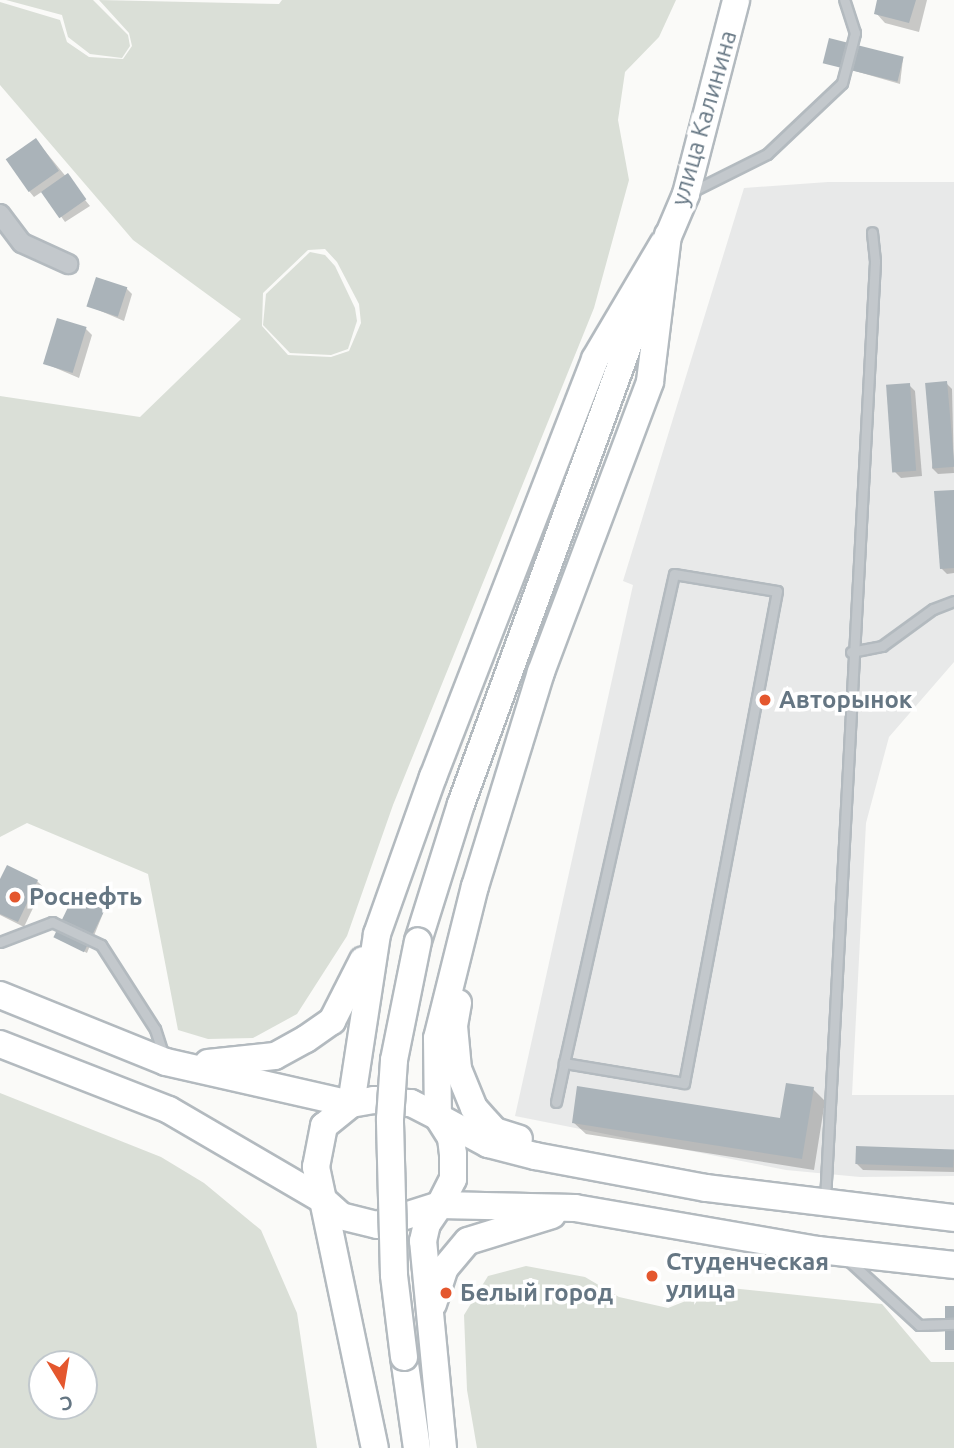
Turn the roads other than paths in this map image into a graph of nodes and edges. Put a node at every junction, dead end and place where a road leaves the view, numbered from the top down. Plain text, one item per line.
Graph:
1 (736, 0) edge
2 (844, 0) edge
3 (686, 194) junction
4 (0, 214) edge
5 (872, 232) dead end
6 (668, 235) junction
7 (68, 264) dead end
8 (954, 601) edge
9 (851, 652) junction
10 (475, 886) junction
11 (377, 934) junction
12 (0, 942) edge
13 (0, 995) edge
14 (0, 1044) edge
15 (166, 1062) junction
16 (564, 1063) junction
17 (556, 1102) dead end
18 (351, 1104) junction
19 (438, 1117) junction
20 (584, 1163) junction
21 (323, 1200) junction
22 (440, 1205) junction
23 (825, 1205) junction
24 (575, 1208) junction
25 (954, 1218) edge
26 (829, 1251) junction
27 (954, 1265) edge
28 (429, 1316) junction
29 (954, 1324) edge
30 (375, 1448) edge
31 (418, 1448) edge
32 (443, 1448) edge

1 - 3 main road, улица Калинина
2 - 3 lane
3 - 6 main road, улица Калинина
4 - 7 street
5 - 9 lane
6 - 10 main road
6 - 11 main road
6 - 31 main road, bridge
8 - 9 lane
9 - 23 lane
10 - 19 main road
10 - 20 main road
11 - 15 main road
11 - 18 main road
12 - 15 lane
13 - 15 main road
14 - 21 main road
15 - 18 main road
16 - 16 lane
16 - 17 lane
18 - 19 main road
18 - 21 main road
19 - 20 main road
19 - 22 main road
20 - 23 main road
21 - 22 main road
21 - 30 main road
22 - 24 main road
22 - 28 main road
23 - 25 main road
23 - 26 main road
24 - 26 main road
24 - 28 main road
26 - 27 main road
26 - 29 lane
28 - 32 main road

